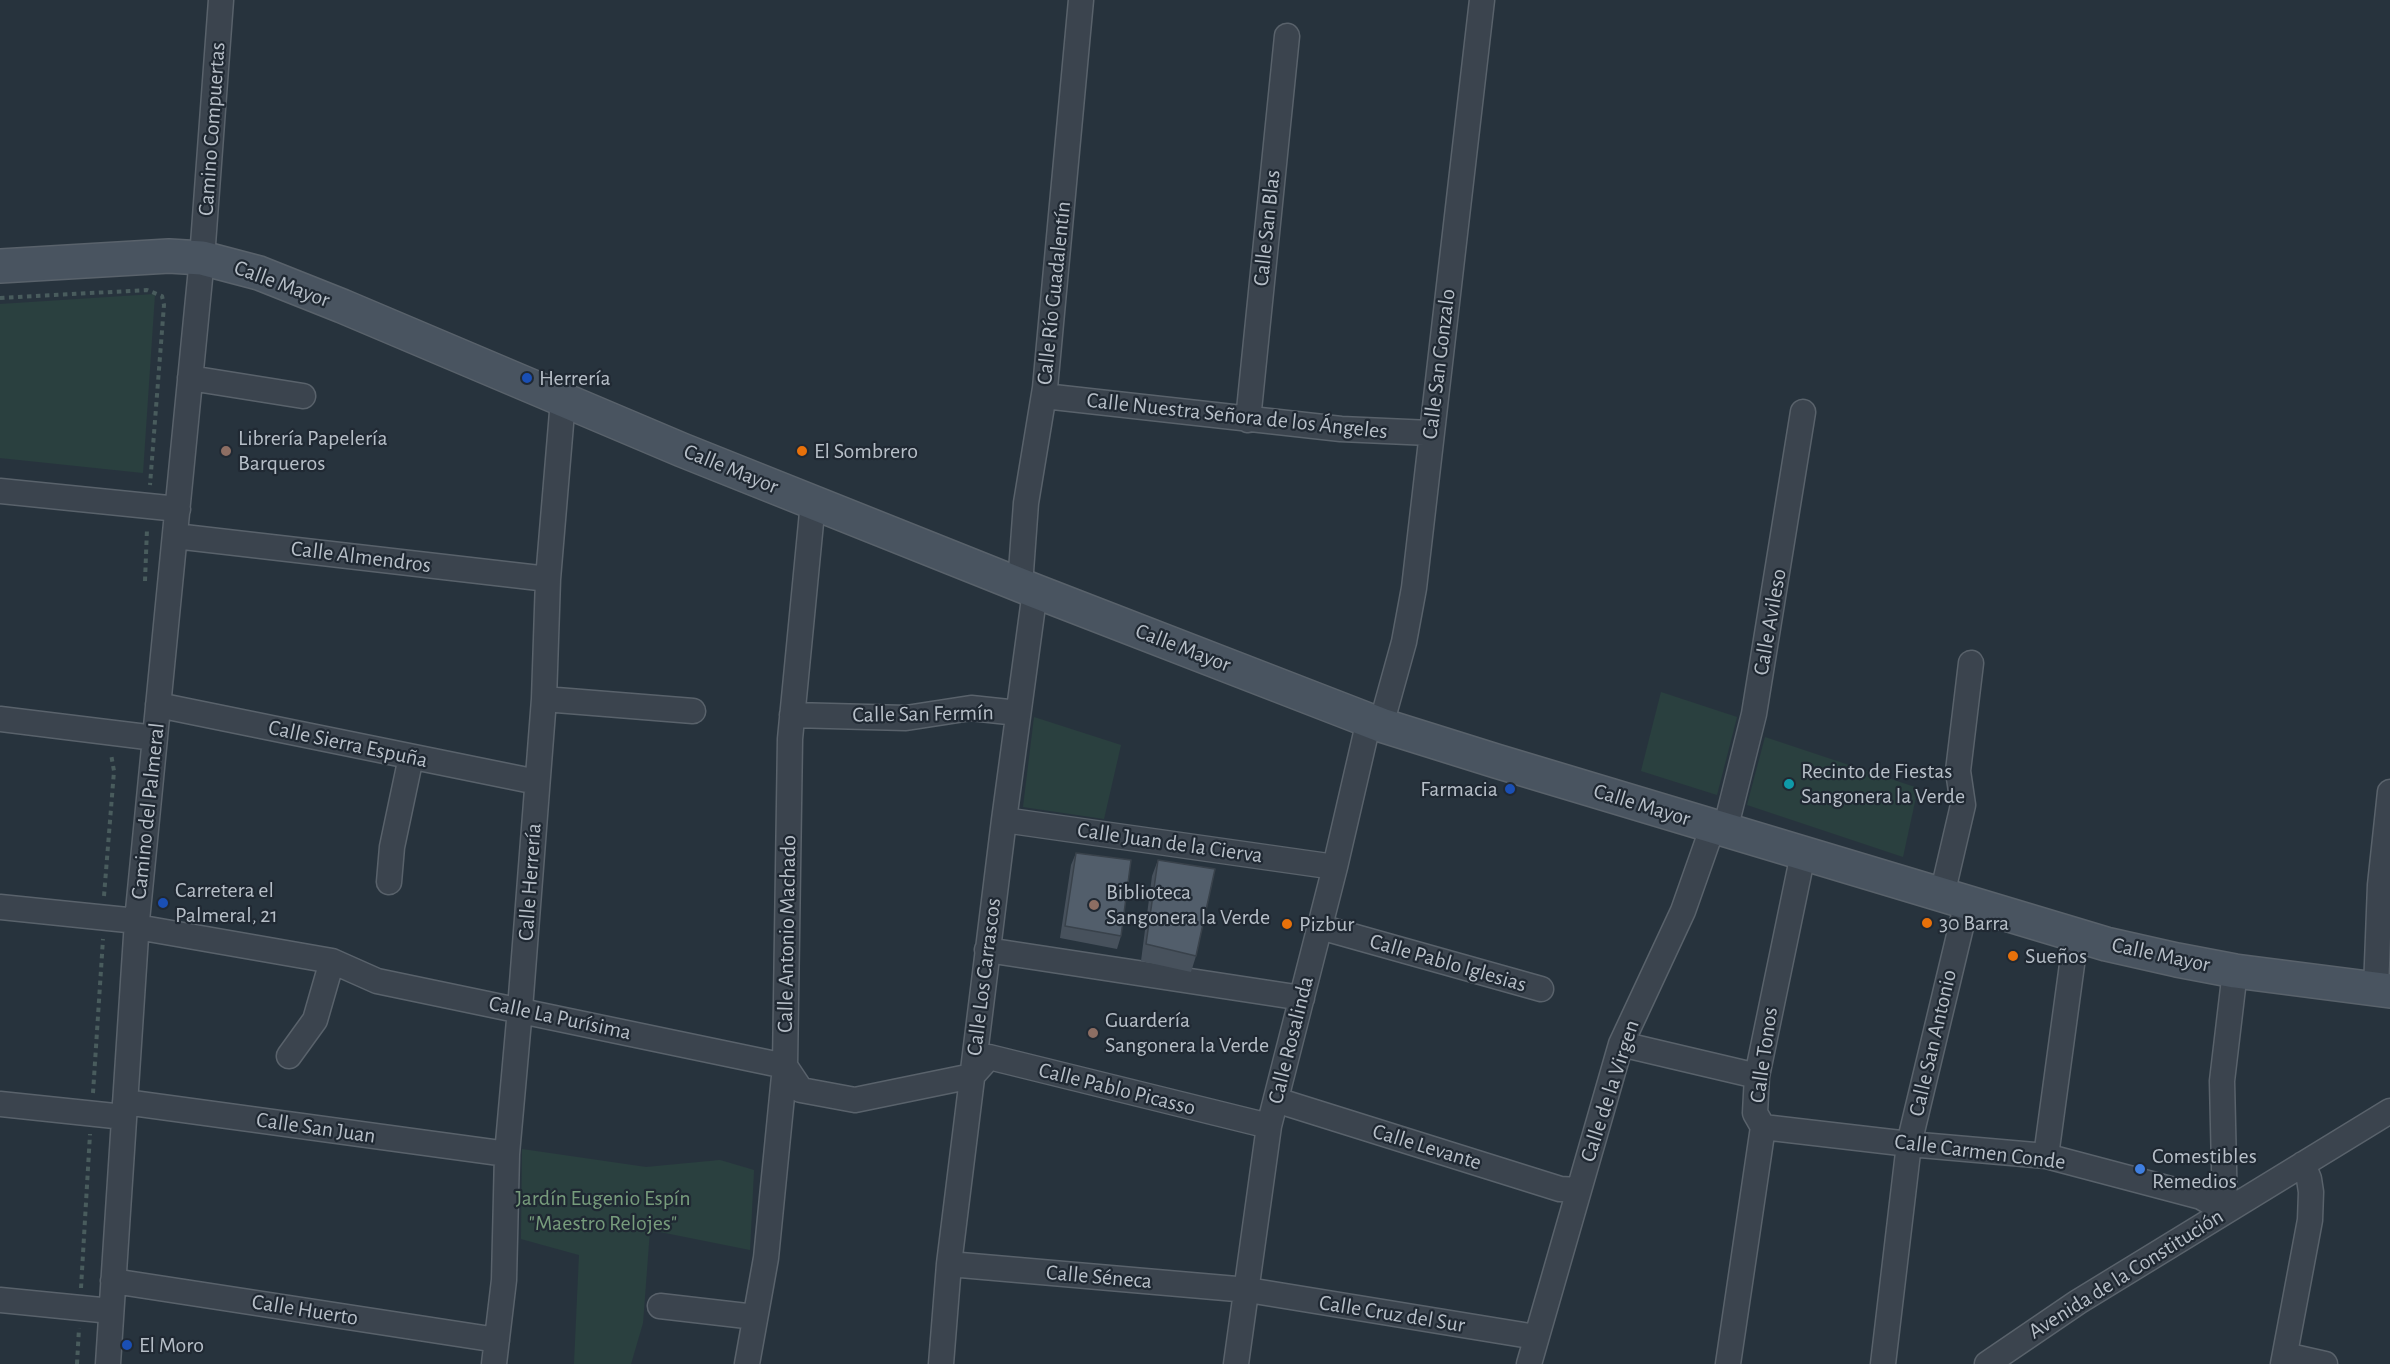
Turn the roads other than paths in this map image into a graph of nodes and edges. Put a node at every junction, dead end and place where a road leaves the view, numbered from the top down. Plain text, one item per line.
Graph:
1 (221, 0) edge
2 (1081, 0) edge
3 (1482, 0) edge
4 (1287, 36) dead end
5 (202, 258) junction
6 (0, 266) edge
7 (190, 378) junction
8 (303, 396) dead end
9 (1044, 396) junction
10 (563, 400) junction
11 (1803, 412) dead end
12 (1248, 420) junction
13 (1430, 433) junction
14 (0, 491) edge
15 (813, 502) junction
16 (178, 509) junction
17 (175, 536) junction
18 (548, 579) junction
19 (1027, 588) junction
20 (1971, 663) dead end
21 (544, 699) junction
22 (159, 705) junction
23 (693, 711) dead end
24 (1018, 713) junction
25 (792, 715) junction
26 (0, 718) edge
27 (1375, 722) junction
28 (155, 738) junction
29 (411, 757) junction
30 (537, 782) junction
31 (2390, 792) edge
32 (1004, 820) junction
33 (1719, 828) junction
34 (1803, 854) junction
35 (1335, 867) junction
36 (389, 882) dead end
37 (1954, 898) junction
38 (0, 907) edge
39 (137, 924) junction
40 (1320, 927) junction
41 (2076, 935) junction
42 (987, 950) junction
43 (332, 961) junction
44 (2235, 971) junction
45 (1541, 989) dead end
46 (2383, 990) edge
47 (1302, 998) junction
48 (520, 1009) junction
49 (1621, 1044) junction
50 (289, 1056) dead end
51 (785, 1066) junction
52 (972, 1076) junction
53 (1757, 1076) junction
54 (1276, 1100) junction
55 (0, 1104) edge
56 (125, 1110) junction
57 (2390, 1111) edge
58 (1269, 1126) junction
59 (1763, 1127) junction
60 (1909, 1144) junction
61 (507, 1154) junction
62 (2046, 1156) junction
63 (2303, 1164) junction
64 (1578, 1190) junction
65 (2225, 1211) junction
66 (949, 1264) junction
67 (113, 1281) junction
68 (1248, 1290) junction
69 (0, 1300) edge
70 (660, 1306) dead end
71 (111, 1311) junction
72 (755, 1317) junction
73 (1536, 1337) junction
74 (497, 1340) junction
75 (2284, 1360) edge
76 (108, 1364) edge
77 (494, 1364) edge
78 (747, 1364) edge
79 (941, 1364) edge
80 (1236, 1364) edge
81 (1529, 1364) edge
82 (1728, 1364) edge
83 (1883, 1364) edge
84 (1987, 1364) edge
85 (2325, 1364) edge

1 - 5 street, Camino Compuertas
2 - 9 street, Calle Río Guadalentín
3 - 13 street, Calle San Gonzalo
4 - 12 street, Calle San Blas
5 - 6 street, Calle Mayor
5 - 7 street, Camino del Palmeral
5 - 10 street, Calle Mayor
7 - 8 street
7 - 16 street, Camino del Palmeral
9 - 12 street, Calle Nuestra Señora de los Ángeles
9 - 19 street, Calle Río Guadalentín
10 - 15 street, Calle Mayor
10 - 18 street, Calle Herrería
11 - 33 street, Calle Avileso
12 - 13 street, Calle Nuestra Señora de los Ángeles
13 - 27 street, Calle San Gonzalo
14 - 16 street
15 - 19 street, Calle Mayor
15 - 25 street, Calle Antonio Machado
16 - 17 street, Camino del Palmeral
17 - 18 street, Calle Almendros
17 - 22 street, Camino del Palmeral
18 - 21 street, Calle Herrería
19 - 24 street, Calle Los Carrascos
19 - 27 street, Calle Mayor
20 - 37 street, Calle San Antonio
21 - 23 street
21 - 30 street, Calle Herrería
22 - 28 street, Camino del Palmeral
22 - 29 street, Calle Sierra Espuña
24 - 25 street, Calle San Fermín
24 - 32 street, Calle Los Carrascos
25 - 51 street, Calle Antonio Machado
26 - 28 street
27 - 33 street, Calle Mayor
27 - 35 street, Calle Rosalinda
28 - 39 street, Camino del Palmeral
29 - 30 street, Calle Sierra Espuña
29 - 36 street
30 - 48 street, Calle Herrería
31 - 46 street
32 - 35 street, Calle Juan de la Cierva
32 - 42 street, Calle Los Carrascos
33 - 34 street, Calle Mayor
33 - 49 street, Calle de la Virgen
34 - 37 street, Calle Mayor
34 - 53 street, Calle Tonos
35 - 40 street, Calle Rosalinda
37 - 41 street, Calle Mayor
37 - 60 street, Calle San Antonio
38 - 39 street, Calle La Purísima
39 - 43 street, Calle La Purísima
39 - 56 street, Camino del Palmeral
40 - 45 street, Calle Pablo Iglesias
40 - 47 street, Calle Rosalinda
41 - 44 street, Calle Mayor
41 - 62 street
42 - 47 street
42 - 52 street, Calle Los Carrascos
43 - 48 street, Calle La Purísima
43 - 50 street
44 - 46 street, Calle Mayor
44 - 65 street
47 - 54 street, Calle Rosalinda
48 - 51 street, Calle La Purísima
48 - 61 street, Calle Herrería
49 - 53 street
49 - 64 street, Calle de la Virgen
51 - 52 street
51 - 72 street, Calle Antonio Machado
52 - 58 street, Calle Pablo Picasso
52 - 66 street, Calle Los Carrascos
53 - 59 street, Calle Tonos
54 - 58 street, Calle Rosalinda
54 - 64 street, Calle Levante
55 - 56 street, Calle San Juan
56 - 61 street, Calle San Juan
56 - 67 street, Camino del Palmeral
57 - 63 street, Avenida de la Constitución
58 - 68 street, Calle Rosalinda
59 - 60 street, Calle Carmen Conde
59 - 82 street, Calle Tonos
60 - 62 street, Calle Carmen Conde
60 - 83 street, Calle San Antonio
61 - 74 street, Calle Herrería
62 - 65 street, Calle Carmen Conde
63 - 65 street, Avenida de la Constitución
63 - 75 street
64 - 73 street, Calle de la Virgen
65 - 84 street, Avenida de la Constitución
66 - 68 street, Calle Séneca
66 - 79 street, Calle Los Carrascos
67 - 71 street, Camino del Palmeral
67 - 74 street, Calle Huerto
68 - 73 street, Calle Cruz del Sur
68 - 80 street, Calle Rosalinda
69 - 71 street
70 - 72 street
71 - 76 street, Camino del Palmeral
72 - 78 street, Calle Antonio Machado
73 - 81 street, Calle de la Virgen
74 - 77 street, Calle Herrería
75 - 85 street

